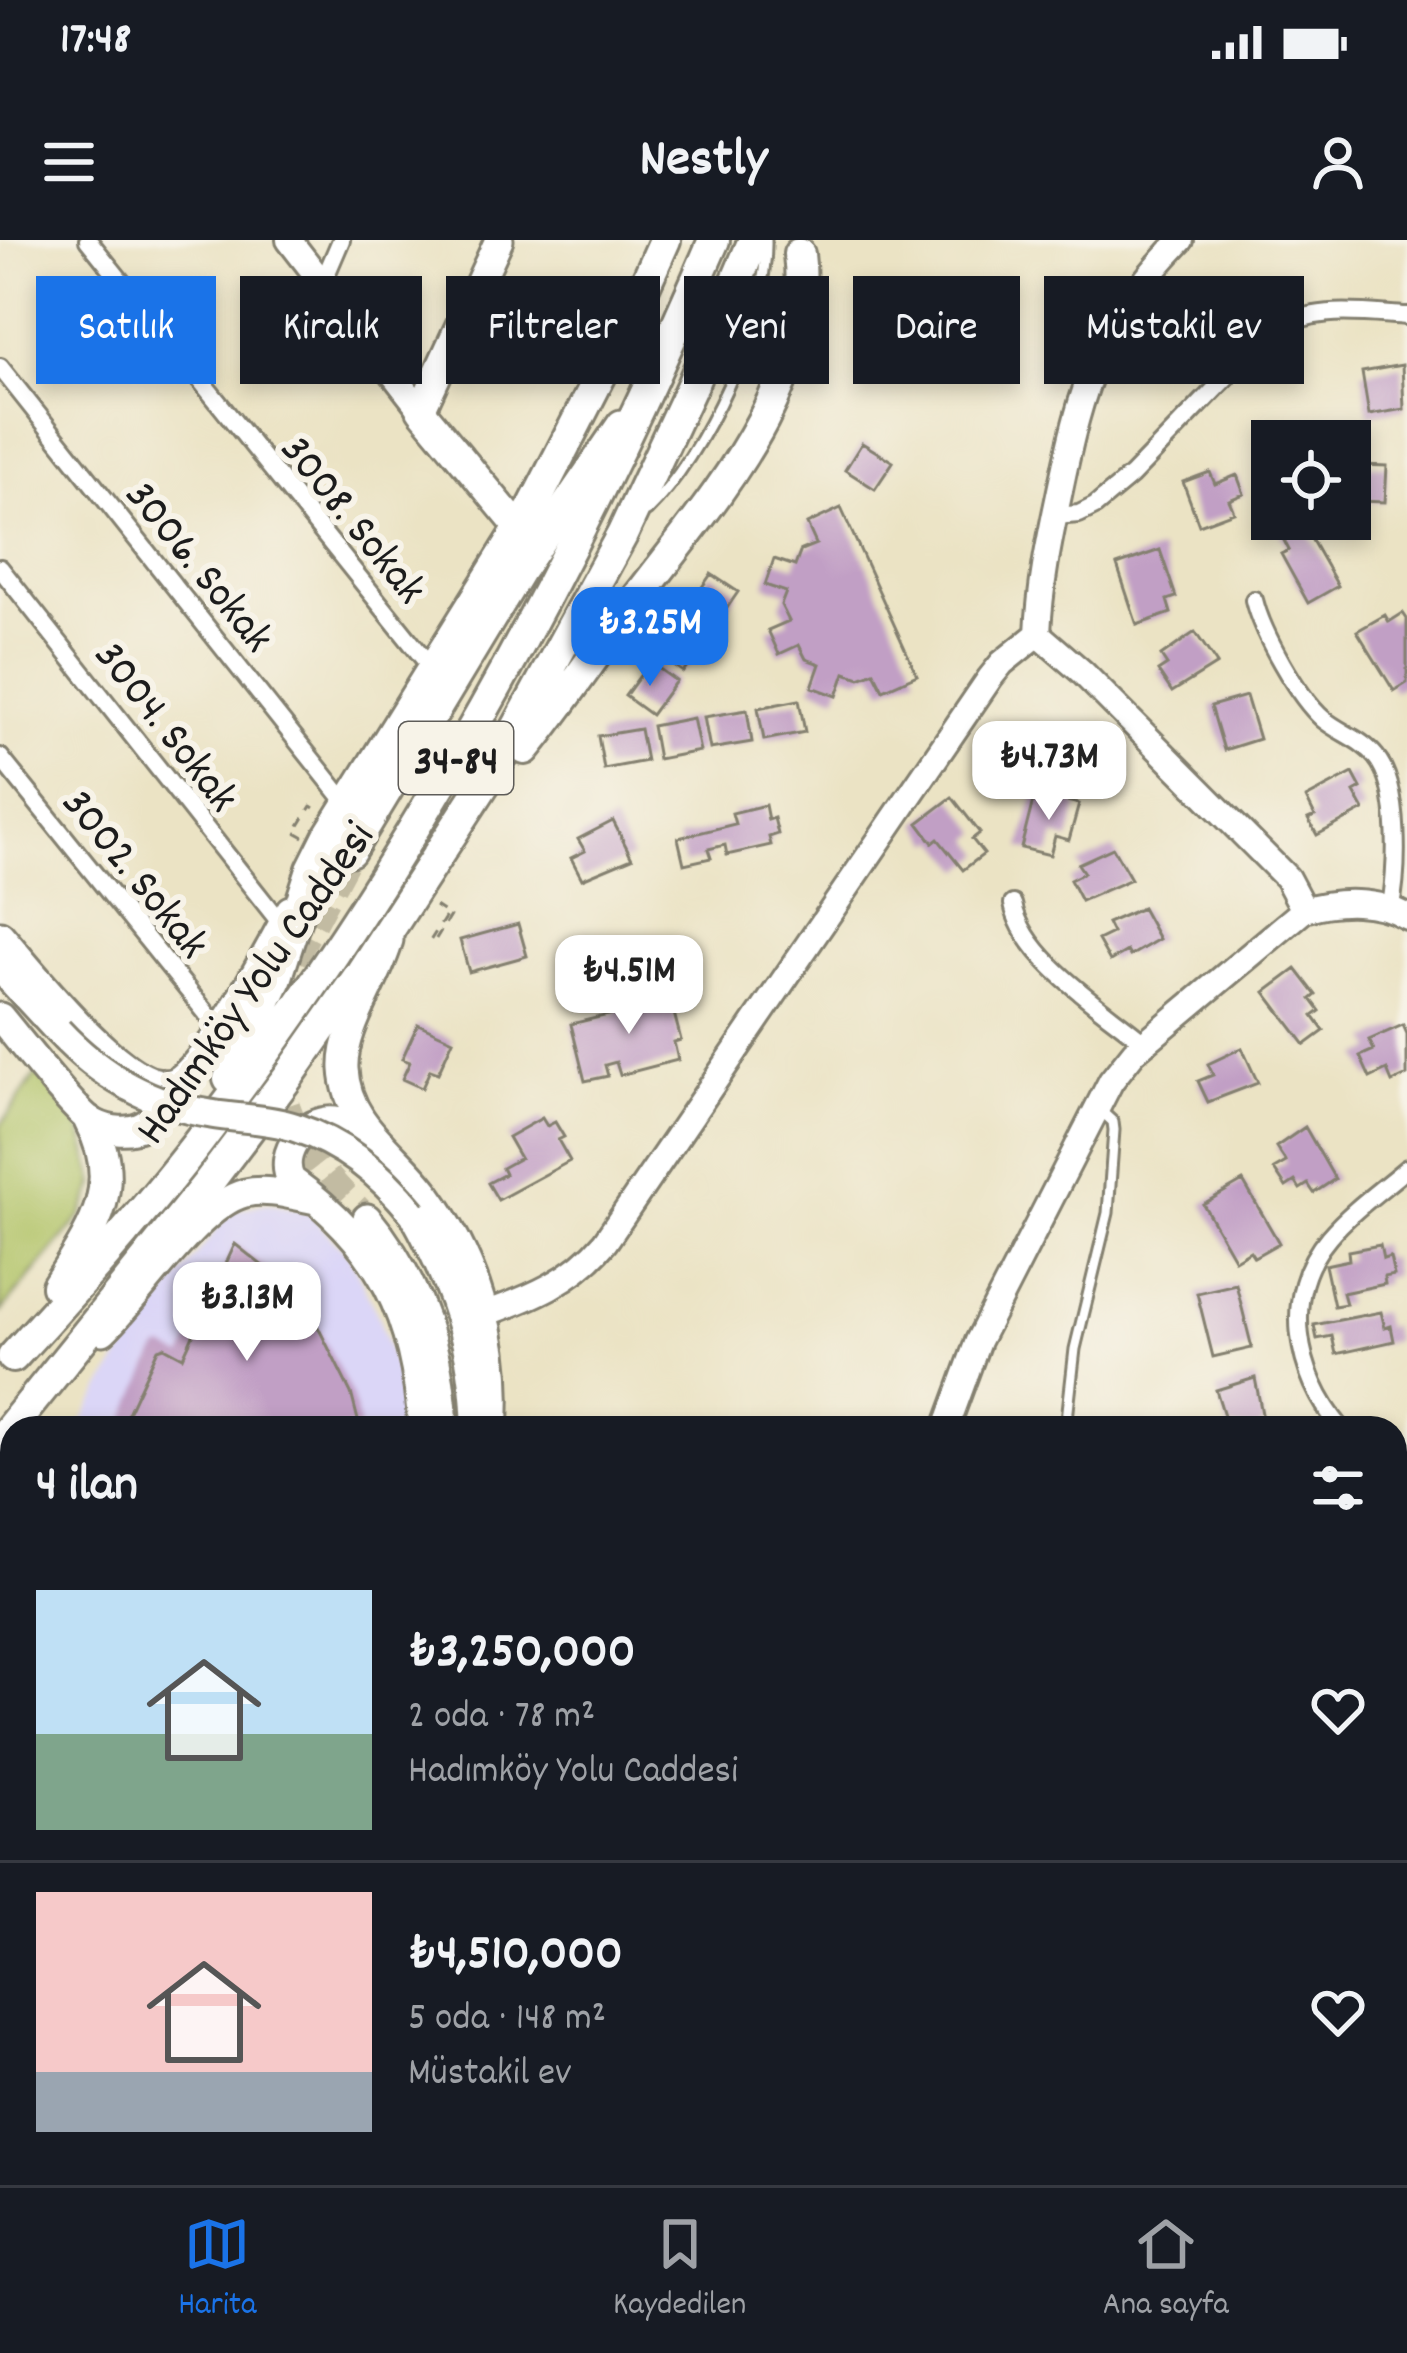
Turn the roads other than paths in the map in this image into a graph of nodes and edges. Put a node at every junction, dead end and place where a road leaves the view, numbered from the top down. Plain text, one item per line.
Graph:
1 (88, 240) edge
2 (289, 240) edge
3 (341, 240) edge
4 (499, 240) edge
5 (665, 240) edge
6 (714, 240) edge
7 (754, 240) edge
8 (766, 240) edge
9 (1181, 240) edge
10 (800, 254) dead end
11 (317, 276) edge
12 (326, 276) edge
13 (1407, 316) edge
14 (0, 368) edge
15 (402, 384) edge
16 (650, 389) junction
17 (422, 410) junction
18 (1054, 516) junction
19 (520, 529) junction
20 (622, 535) junction
21 (0, 568) edge
22 (1254, 600) dead end
23 (1038, 634) junction
24 (433, 670) junction
25 (0, 757) edge
26 (348, 805) junction
27 (463, 814) junction
28 (351, 852) tunnel mouth
29 (312, 869) junction
30 (1013, 904) dead end
31 (1304, 910) junction
32 (1398, 913) edge
33 (394, 923) junction
34 (282, 925) junction
35 (0, 935) edge
36 (0, 968) edge
37 (0, 989) edge
38 (0, 1017) edge
39 (220, 1030) junction
40 (52, 1036) junction
41 (1145, 1043) junction
42 (156, 1082) junction
43 (225, 1105) junction
44 (1097, 1108) junction
45 (90, 1122) junction
46 (374, 1136) junction
47 (1407, 1168) edge
48 (321, 1202) junction
49 (407, 1217) junction
50 (367, 1218) tunnel mouth
51 (485, 1313) junction
52 (67, 1359) junction
53 (6, 1364) edge
54 (20, 1416) edge
55 (420, 1416) edge
56 (443, 1416) edge
57 (461, 1416) edge
58 (475, 1416) edge
59 (495, 1416) edge
60 (950, 1416) edge
61 (1067, 1416) edge
62 (1331, 1416) edge

1 - 24 street, 3008. Sokak
2 - 11 street
3 - 12 street
4 - 17 main road
5 - 19 highway
6 - 16 highway, Hadımköy Yolu Caddesi / 34-84
7 - 20 highway, Hadımköy Yolu Caddesi / 34-84
8 - 20 lane
9 - 18 street
10 - 27 highway
13 - 18 street
14 - 26 street, 3006. Sokak
15 - 17 street
16 - 28 main road
16 - 43 highway, Hadımköy Yolu Caddesi / 34-84
17 - 19 main road
18 - 23 street
19 - 24 highway
20 - 27 highway, Hadımköy Yolu Caddesi / 34-84
21 - 34 street, 3004. Sokak
22 - 32 street
23 - 31 street
23 - 51 street
24 - 26 highway
25 - 39 street, 3002. Sokak
26 - 29 highway
27 - 33 highway, Hadımköy Yolu Caddesi / 34-84
29 - 34 main road
29 - 43 highway
30 - 41 street
31 - 32 street
31 - 41 street
33 - 46 main road
33 - 52 highway, Hadımköy Yolu Caddesi / 34-84
34 - 39 main road
35 - 42 main road
36 - 40 main road
37 - 40 main road
38 - 45 main road
39 - 42 main road
40 - 49 main road
41 - 44 street
42 - 45 main road
43 - 53 highway, Hadımköy Yolu Caddesi / 34-84
44 - 60 street
44 - 61 lane
45 - 53 highway
46 - 48 main road
46 - 51 main road
47 - 62 street
48 - 52 main road
48 - 55 main road
49 - 57 main road
49 - 58 main road
50 - 56 main road
51 - 59 main road
52 - 54 highway, Hadımköy Yolu Caddesi

